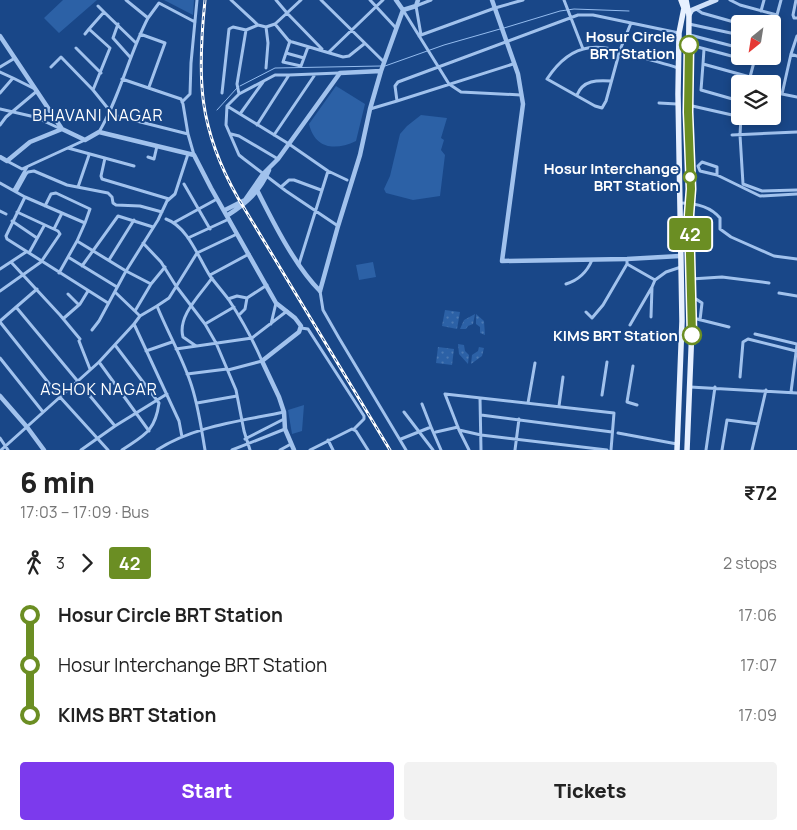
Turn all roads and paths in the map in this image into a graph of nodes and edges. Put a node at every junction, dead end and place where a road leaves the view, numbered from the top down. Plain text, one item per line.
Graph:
1 (126, 0) edge
2 (197, 0) edge
3 (231, 0) edge
4 (276, 0) edge
5 (302, 0) edge
6 (321, 0) edge
7 (370, 0) edge
8 (383, 0) edge
9 (396, 0) edge
10 (418, 0) edge
11 (431, 0) edge
12 (492, 0) edge
13 (523, 0) edge
14 (564, 0) edge
15 (710, 0) edge
16 (716, 0) edge
17 (730, 0) edge
18 (764, 0) edge
19 (781, 0) edge
20 (796, 0) edge
21 (98, 6) dead end
22 (376, 6) junction
23 (416, 6) junction
24 (686, 6) edge
25 (698, 7) junction
26 (495, 8) junction
27 (402, 10) junction
28 (761, 11) junction
29 (104, 12) junction
30 (287, 13) junction
31 (777, 15) joint
32 (570, 16) junction
33 (148, 18) junction
34 (797, 18) edge
35 (731, 21) edge
36 (195, 22) junction
37 (631, 23) junction
38 (118, 24) junction
39 (275, 24) junction
40 (689, 24) junction
41 (258, 25) junction
42 (266, 27) junction
43 (396, 28) junction
44 (89, 29) junction
45 (246, 30) junction
46 (352, 31) junction
47 (679, 33) junction
48 (731, 33) edge
49 (85, 34) dead end
50 (140, 34) junction
51 (689, 35) junction
52 (0, 36) edge
53 (420, 36) junction
54 (797, 36) edge
55 (113, 38) junction
56 (290, 41) junction
57 (506, 42) junction
58 (136, 43) junction
59 (364, 44) junction
60 (689, 45) junction
61 (731, 46) edge
62 (308, 47) junction
63 (76, 48) dead end
64 (110, 48) junction
65 (583, 49) junction
66 (704, 49) junction
67 (322, 50) junction
68 (620, 50) junction
69 (329, 52) junction
70 (286, 53) junction
71 (791, 54) junction
72 (797, 56) edge
73 (130, 57) junction
74 (15, 58) junction
75 (304, 58) junction
76 (384, 63) junction
77 (513, 64) junction
78 (703, 64) junction
79 (0, 67) edge
80 (51, 67) dead end
81 (438, 67) junction
82 (266, 68) dead end
83 (678, 68) junction
84 (381, 70) junction
85 (0, 72) edge
86 (101, 72) junction
87 (340, 73) junction
88 (289, 75) junction
89 (314, 75) junction
90 (743, 75) edge
91 (751, 75) edge
92 (13, 78) junction
93 (122, 79) junction
94 (263, 81) junction
95 (611, 81) junction
96 (449, 84) junction
97 (149, 87) junction
98 (35, 90) junction
99 (93, 90) junction
100 (0, 92) edge
101 (222, 93) dead end
102 (239, 94) junction
103 (782, 94) joint
104 (522, 95) junction
105 (577, 95) junction
106 (797, 97) edge
107 (731, 99) edge
108 (398, 101) junction
109 (182, 102) junction
110 (659, 103) dead end
111 (678, 104) junction
112 (688, 105) junction
113 (227, 106) junction
114 (0, 109) edge
115 (370, 109) junction
116 (13, 112) junction
117 (110, 113) junction
118 (240, 114) junction
119 (0, 125) edge
120 (257, 125) junction
121 (62, 129) junction
122 (99, 132) junction
123 (797, 132) edge
124 (188, 134) junction
125 (231, 134) junction
126 (274, 135) junction
127 (732, 135) dead end
128 (740, 135) junction
129 (85, 140) junction
130 (289, 144) junction
131 (157, 146) junction
132 (68, 148) junction
133 (188, 153) junction
134 (89, 154) junction
135 (194, 155) junction
136 (0, 157) edge
137 (148, 157) dead end
138 (105, 158) junction
139 (278, 159) junction
140 (7, 161) junction
141 (134, 166) dead end
142 (27, 167) junction
143 (328, 172) junction
144 (717, 175) junction
145 (264, 176) junction
146 (347, 180) dead end
147 (0, 183) edge
148 (184, 184) dead end
149 (78, 187) junction
150 (281, 187) junction
151 (257, 190) junction
152 (321, 190) junction
153 (797, 190) edge
154 (15, 191) junction
155 (797, 194) edge
156 (25, 197) junction
157 (169, 198) junction
158 (218, 199) junction
159 (680, 202) junction
160 (689, 203) junction
161 (45, 206) junction
162 (198, 208) junction
163 (225, 210) junction
164 (0, 211) edge
165 (17, 212) junction
166 (162, 212) junction
167 (315, 212) junction
168 (62, 213) junction
169 (6, 214) dead end
170 (229, 217) junction
171 (166, 219) dead end
172 (134, 220) junction
173 (12, 222) junction
174 (174, 222) junction
175 (85, 223) junction
176 (44, 226) junction
177 (338, 226) junction
178 (153, 227) junction
179 (54, 229) junction
180 (210, 229) junction
181 (238, 233) junction
182 (37, 238) junction
183 (188, 238) junction
184 (77, 241) junction
185 (143, 243) junction
186 (92, 251) junction
187 (27, 253) junction
188 (197, 253) junction
189 (250, 254) junction
190 (680, 256) junction
191 (68, 257) junction
192 (797, 259) edge
193 (109, 260) junction
194 (592, 260) junction
195 (11, 262) junction
196 (41, 262) junction
197 (627, 262) junction
198 (299, 265) junction
199 (82, 266) junction
200 (681, 267) junction
201 (165, 268) junction
202 (0, 269) edge
203 (126, 271) junction
204 (59, 273) junction
205 (24, 275) junction
206 (211, 277) junction
207 (655, 280) junction
208 (691, 280) junction
209 (769, 283) dead end
210 (151, 284) junction
211 (566, 284) dead end
212 (267, 285) junction
213 (176, 286) junction
214 (117, 287) junction
215 (652, 287) junction
216 (37, 289) junction
217 (0, 291) edge
218 (320, 291) junction
219 (88, 292) junction
220 (115, 292) junction
221 (779, 293) dead end
222 (68, 294) dead end
223 (797, 296) edge
224 (247, 298) junction
225 (228, 299) junction
226 (696, 299) dead end
227 (108, 303) junction
228 (276, 303) junction
229 (79, 304) junction
230 (157, 306) junction
231 (192, 306) junction
232 (16, 307) junction
233 (234, 307) junction
234 (135, 311) junction
235 (286, 311) junction
236 (586, 312) dead end
237 (239, 315) junction
238 (140, 316) junction
239 (651, 317) dead end
240 (64, 318) junction
241 (692, 318) junction
242 (700, 320) junction
243 (0, 322) edge
244 (134, 324) junction
245 (205, 324) junction
246 (271, 324) junction
247 (630, 325) dead end
248 (728, 327) dead end
249 (301, 328) junction
250 (92, 330) dead end
251 (755, 334) dead end
252 (252, 338) junction
253 (172, 342) junction
254 (216, 343) junction
255 (797, 344) edge
256 (114, 345) junction
257 (196, 347) junction
258 (176, 350) junction
259 (146, 351) junction
260 (796, 351) edge
261 (0, 358) edge
262 (262, 361) junction
263 (98, 362) junction
264 (607, 362) dead end
265 (535, 363) dead end
266 (633, 366) dead end
267 (228, 369) junction
268 (90, 370) junction
269 (188, 374) junction
270 (563, 377) dead end
271 (740, 377) dead end
272 (77, 380) junction
273 (689, 386) junction
274 (714, 387) junction
275 (766, 390) junction
276 (791, 392) junction
277 (797, 393) edge
278 (167, 394) junction
279 (602, 395) dead end
280 (0, 396) edge
281 (60, 396) junction
282 (237, 396) junction
283 (480, 398) junction
284 (156, 400) junction
285 (197, 403) junction
286 (528, 403) junction
287 (422, 404) dead end
288 (637, 405) dead end
289 (559, 406) junction
290 (43, 412) junction
291 (284, 412) junction
292 (404, 412) dead end
293 (135, 413) junction
294 (481, 415) junction
295 (284, 419) junction
296 (519, 419) junction
297 (242, 421) junction
298 (758, 424) junction
299 (115, 426) junction
300 (27, 427) junction
301 (431, 427) junction
302 (285, 429) junction
303 (354, 429) junction
304 (458, 429) junction
305 (149, 431) junction
306 (202, 431) junction
307 (419, 432) junction
308 (436, 432) dead end
309 (612, 432) junction
310 (618, 433) dead end
311 (481, 434) junction
312 (182, 437) junction
313 (0, 438) edge
314 (516, 438) junction
315 (98, 439) junction
316 (245, 439) junction
317 (401, 439) junction
318 (328, 440) junction
319 (246, 444) junction
320 (291, 444) junction
321 (567, 444) junction
322 (5, 446) junction
323 (677, 447) edge
324 (1, 450) edge
325 (8, 450) edge
326 (44, 450) edge
327 (81, 450) edge
328 (108, 450) edge
329 (122, 450) edge
330 (157, 450) edge
331 (205, 450) edge
332 (232, 450) edge
333 (250, 450) edge
334 (280, 450) edge
335 (294, 450) edge
336 (310, 450) edge
337 (333, 450) edge
338 (368, 450) edge
339 (406, 450) edge
340 (433, 450) edge
341 (441, 450) edge
342 (469, 450) edge
343 (481, 450) edge
344 (515, 450) edge
345 (566, 450) edge
346 (606, 450) edge
347 (611, 450) edge
348 (687, 450) edge
349 (706, 450) edge
350 (722, 450) edge
351 (752, 450) edge

1 - 33 street
2 - 36 street
3 - 41 street
4 - 30 street
5 - 30 street
6 - 46 street
7 - 22 street
8 - 22 street
9 - 27 street
10 - 23 street
11 - 23 street
12 - 26 street
13 - 26 street
14 - 32 street
15 - 25 main road
16 - 25 main road
17 - 28 street
18 - 28 street
19 - 31 street
20 - 34 street
21 - 29 street
22 - 43 street
22 - 46 street
23 - 27 street
23 - 53 street
24 - 25 main road
24 - 25 main road
24 - 40 main road
24 - 47 main road
25 - 35 street
26 - 53 street
26 - 57 street
27 - 43 street
27 - 53 street
28 - 31 street
29 - 38 street
29 - 44 street
30 - 39 street
30 - 67 street
32 - 37 street
32 - 57 street
32 - 65 street
33 - 36 street
33 - 50 street
36 - 109 street
37 - 47 street
37 - 68 street
38 - 55 street
38 - 58 street
39 - 42 street
39 - 56 street
40 - 48 street
40 - 51 main road
41 - 42 street
41 - 45 street
42 - 82 street
43 - 76 street
44 - 49 street
44 - 64 street
45 - 101 street
45 - 102 street
46 - 59 street
46 - 69 street
47 - 83 main road
50 - 58 street
50 - 97 street
51 - 60 main road
51 - 61 street
52 - 74 street
53 - 81 street
54 - 71 street
55 - 64 street
55 - 73 street
56 - 62 street
56 - 70 street
57 - 77 street
57 - 81 street
58 - 73 street
59 - 69 street
59 - 76 street
60 - 66 street
60 - 112 main road
62 - 67 street
62 - 75 street
63 - 86 street
64 - 86 street
65 - 68 street
65 - 105 street
66 - 78 street
66 - 91 street
67 - 69 street
68 - 83 street
68 - 95 street
70 - 75 street
70 - 75 street
71 - 72 street
71 - 103 street
73 - 93 street
74 - 79 street
74 - 98 street
76 - 84 street
77 - 96 street
77 - 104 street
78 - 90 street
78 - 107 street
80 - 99 street
81 - 96 street
81 - 108 street
83 - 111 main road
84 - 87 street
84 - 115 street
85 - 92 street
86 - 99 street
87 - 89 street
87 - 130 street
88 - 89 street
88 - 94 street
88 - 120 street
89 - 126 street
92 - 98 street
92 - 100 street
93 - 97 street
93 - 117 street
94 - 102 street
94 - 118 street
95 - 105 street
95 - 105 street
96 - 104 street
96 - 108 street
97 - 109 street
98 - 116 street
98 - 121 street
99 - 117 street
102 - 113 street
103 - 106 street
104 - 194 street
108 - 115 street
109 - 124 street
110 - 111 street
111 - 159 main road
112 - 128 street
112 - 160 main road
113 - 118 street
113 - 125 street
114 - 116 street
115 - 177 street
116 - 119 street
116 - 121 street
117 - 122 street
117 - 124 street
118 - 120 street
120 - 126 street
121 - 129 street
121 - 140 street
122 - 129 street
122 - 131 street
123 - 128 street
124 - 135 street
125 - 139 street
125 - 145 street
126 - 130 street
127 - 128 street
128 - 153 street
129 - 132 street
130 - 139 street
130 - 143 street
131 - 133 street
131 - 137 street
132 - 134 street
132 - 142 street
133 - 135 street
133 - 157 street
134 - 138 street
134 - 149 street
135 - 158 street
136 - 140 street
138 - 141 street
138 - 157 street
139 - 145 street
140 - 142 street
142 - 154 street
143 - 146 street
143 - 152 street
144 - 144 street
144 - 155 street
145 - 150 street
145 - 151 street
145 - 163 street
147 - 154 street
148 - 162 street
149 - 154 street
149 - 166 street
150 - 152 street
150 - 167 street
151 - 170 street
151 - 198 street
152 - 167 street
154 - 156 street
156 - 161 street
156 - 165 street
157 - 166 street
158 - 162 street
158 - 163 street
159 - 160 street
159 - 190 main road
160 - 192 street
160 - 208 main road
161 - 168 street
161 - 175 street
162 - 174 street
162 - 180 street
163 - 170 street
164 - 169 street
165 - 173 street
165 - 176 street
166 - 178 street
167 - 177 street
167 - 198 street
168 - 175 street
168 - 179 street
170 - 180 street
170 - 181 street
171 - 174 street
172 - 178 street
172 - 186 street
172 - 193 street
173 - 182 street
173 - 187 street
174 - 183 street
175 - 184 street
176 - 179 street
176 - 182 street
177 - 218 street
178 - 185 street
179 - 196 street
180 - 183 street
181 - 188 street
181 - 189 street
182 - 187 street
183 - 188 street
184 - 186 street
184 - 191 street
185 - 201 street
185 - 203 street
186 - 193 street
186 - 199 street
187 - 195 street
187 - 196 street
188 - 206 street
188 - 213 street
189 - 206 street
189 - 212 street
190 - 197 street
190 - 200 main road
191 - 199 street
191 - 204 street
193 - 203 street
194 - 197 street
194 - 211 street
195 - 202 street
195 - 205 street
196 - 204 street
196 - 205 street
197 - 207 street
197 - 236 street
198 - 218 street
199 - 214 street
200 - 207 street
200 - 323 main road
201 - 210 street
201 - 213 street
203 - 210 street
203 - 214 street
204 - 219 street
205 - 216 street
205 - 217 street
206 - 225 street
206 - 231 street
207 - 215 street
208 - 209 street
208 - 241 main road
210 - 234 street
212 - 224 street
212 - 228 street
213 - 230 street
213 - 231 street
214 - 220 street
215 - 239 street
215 - 247 street
216 - 232 street
216 - 240 street
218 - 317 street
219 - 227 street
219 - 229 street
220 - 227 street
220 - 234 street
221 - 223 street
222 - 229 street
224 - 225 street
224 - 237 street
225 - 233 street
226 - 242 street
227 - 250 street
228 - 235 street
228 - 246 street
229 - 240 street
230 - 238 street
230 - 253 street
231 - 245 street
231 - 257 street
232 - 243 street
232 - 272 street
233 - 237 street
233 - 245 street
234 - 238 street
235 - 246 street
235 - 249 street
237 - 252 street
238 - 244 street
240 - 268 street
241 - 242 street
241 - 273 main road
242 - 248 street
243 - 281 street
244 - 256 street
244 - 259 street
245 - 254 street
246 - 252 street
249 - 262 street
249 - 303 street
251 - 255 street
252 - 254 street
252 - 262 street
253 - 258 street
253 - 259 street
254 - 257 street
254 - 267 street
255 - 260 street
256 - 263 street
256 - 284 street
257 - 258 street
258 - 269 street
259 - 278 street
260 - 271 street
260 - 276 street
261 - 290 street
262 - 267 street
262 - 291 street
263 - 268 street
263 - 293 street
264 - 279 street
265 - 286 street
266 - 288 street
267 - 269 street
267 - 282 street
268 - 272 street
269 - 285 street
270 - 289 street
272 - 281 street
272 - 299 street
273 - 274 street
273 - 348 main road
274 - 275 street
274 - 349 street
275 - 276 street
275 - 298 street
276 - 277 street
278 - 284 street
278 - 312 street
280 - 300 street
281 - 290 street
281 - 315 street
282 - 285 street
282 - 297 street
283 - 286 street
283 - 294 street
283 - 304 street
284 - 293 street
284 - 305 street
285 - 306 street
286 - 289 street
287 - 301 street
289 - 309 street
290 - 300 street
291 - 295 street
291 - 297 street
292 - 307 street
293 - 299 street
293 - 305 street
294 - 296 street
294 - 311 street
295 - 302 street
295 - 316 street
296 - 309 street
296 - 314 street
297 - 306 street
297 - 316 street
298 - 350 street
298 - 351 street
299 - 315 street
300 - 322 street
300 - 326 street
301 - 307 street
301 - 341 street
302 - 319 street
302 - 320 street
303 - 318 street
303 - 338 street
304 - 308 street
304 - 311 street
304 - 342 street
305 - 329 street
306 - 312 street
306 - 331 street
307 - 317 street
307 - 340 street
309 - 347 street
310 - 323 street
311 - 314 street
311 - 343 street
312 - 330 street
313 - 322 street
314 - 321 street
314 - 344 street
315 - 327 street
315 - 328 street
316 - 319 street
317 - 339 street
318 - 336 street
318 - 337 street
319 - 332 street
319 - 333 street
320 - 334 street
320 - 335 street
321 - 345 street
321 - 346 street
322 - 324 street
322 - 325 street

